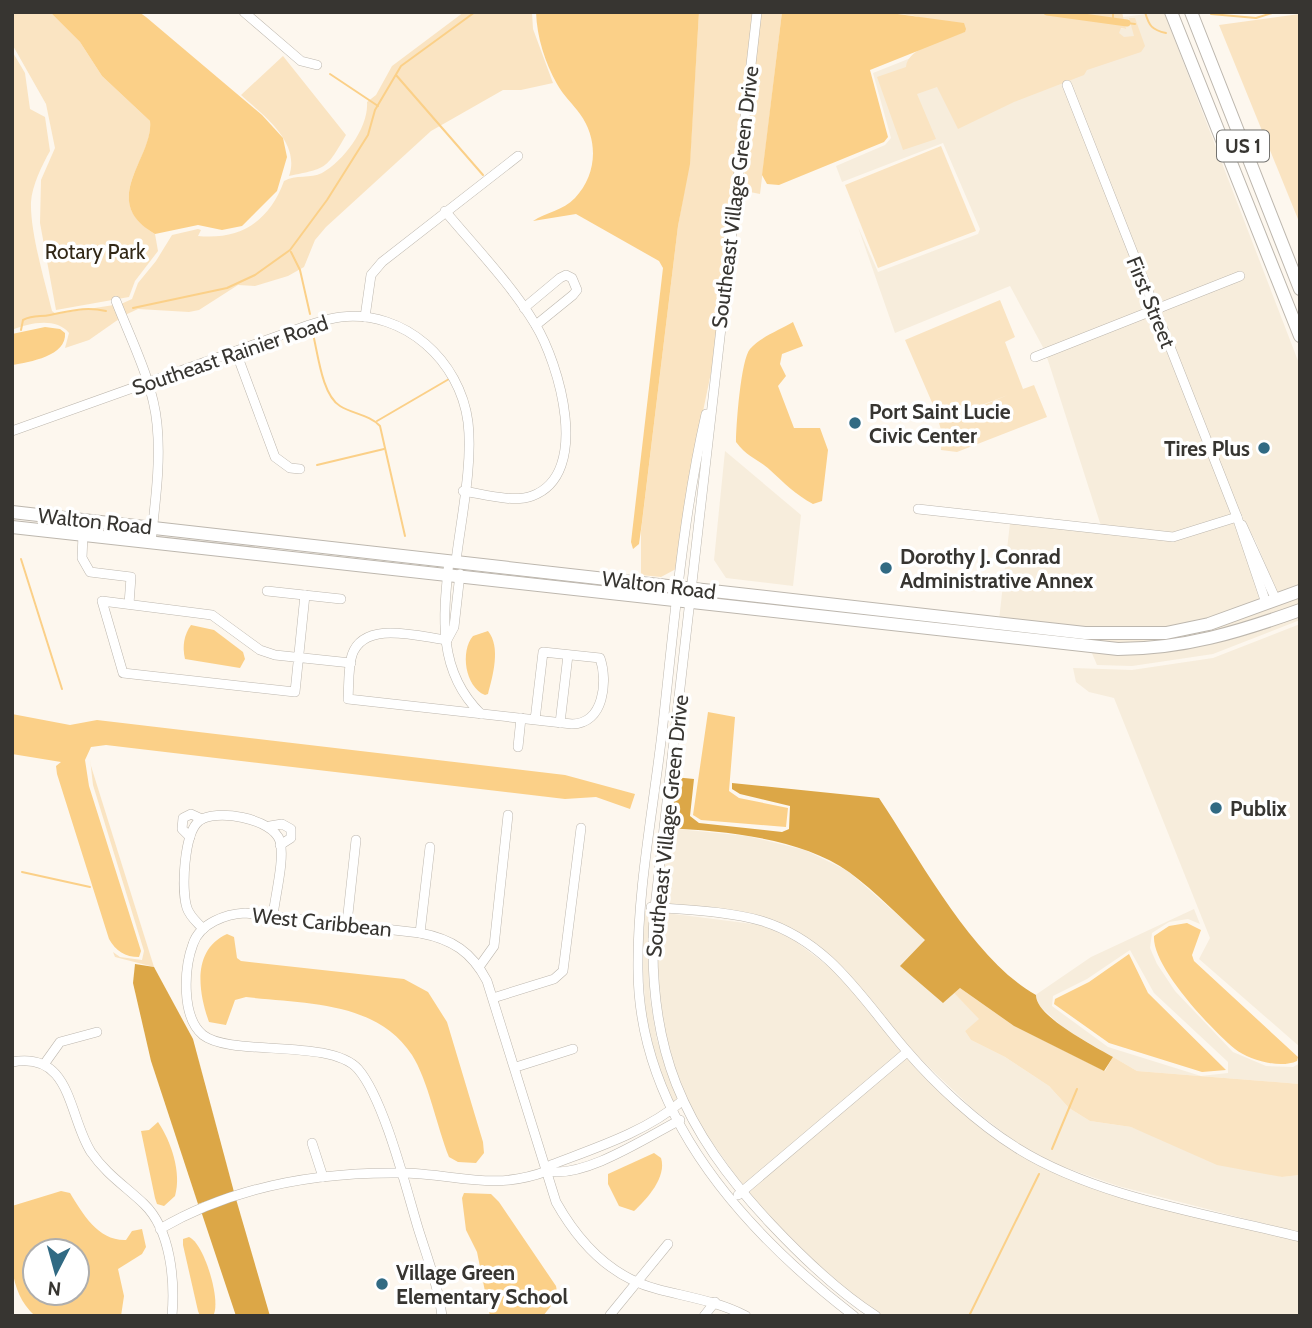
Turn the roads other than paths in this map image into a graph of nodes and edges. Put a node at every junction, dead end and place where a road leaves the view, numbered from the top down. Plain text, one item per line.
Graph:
1 (244, 12) edge
2 (757, 12) edge
3 (1171, 12) edge
4 (1191, 12) edge
5 (317, 65) dead end
6 (1067, 85) dead end
7 (517, 156) dead end
8 (445, 211) junction
9 (1269, 260) junction
10 (1240, 276) dead end
11 (1298, 284) edge
12 (116, 301) dead end
13 (524, 308) junction
14 (1154, 310) junction
15 (365, 317) junction
16 (536, 325) junction
17 (1300, 336) edge
18 (236, 352) junction
19 (1035, 357) dead end
20 (713, 382) junction
21 (147, 383) junction
22 (12, 431) edge
23 (300, 468) dead end
24 (463, 491) junction
25 (918, 509) dead end
26 (12, 512) edge
27 (1237, 517) junction
28 (12, 527) edge
29 (152, 528) junction
30 (83, 535) junction
31 (151, 542) junction
32 (455, 561) junction
33 (454, 576) junction
34 (267, 591) dead end
35 (1300, 591) edge
36 (677, 594) junction
37 (305, 595) junction
38 (691, 596) junction
39 (341, 599) dead end
40 (1271, 602) junction
41 (129, 604) junction
42 (1300, 610) edge
43 (912, 614) junction
44 (838, 619) junction
45 (979, 621) junction
46 (907, 627) junction
47 (447, 640) junction
48 (568, 655) junction
49 (299, 657) junction
50 (351, 663) junction
51 (481, 714) junction
52 (521, 718) junction
53 (535, 720) junction
54 (560, 723) junction
55 (518, 747) dead end
56 (508, 815) dead end
57 (202, 819) junction
58 (270, 826) junction
59 (581, 828) dead end
60 (190, 837) junction
61 (356, 840) dead end
62 (280, 845) junction
63 (430, 848) dead end
64 (642, 906) junction
65 (655, 908) junction
66 (273, 916) junction
67 (347, 923) junction
68 (204, 929) junction
69 (420, 933) junction
70 (479, 967) junction
71 (493, 998) junction
72 (97, 1032) dead end
73 (573, 1049) dead end
74 (907, 1052) junction
75 (12, 1062) edge
76 (45, 1063) junction
77 (516, 1068) junction
78 (682, 1101) junction
79 (671, 1110) junction
80 (689, 1116) junction
81 (677, 1122) junction
82 (312, 1143) dead end
83 (547, 1171) junction
84 (402, 1173) junction
85 (323, 1177) junction
86 (742, 1191) junction
87 (732, 1200) junction
88 (160, 1229) junction
89 (1300, 1237) edge
90 (668, 1244) dead end
91 (792, 1246) junction
92 (782, 1256) junction
93 (636, 1282) junction
94 (715, 1302) junction
95 (610, 1315) edge
96 (172, 1316) edge
97 (442, 1316) edge
98 (704, 1316) edge
99 (746, 1316) edge
100 (854, 1316) edge
101 (876, 1316) edge

1 - 5 street
2 - 20 street, Southeast Village Green Drive
3 - 9 main road, US 1
4 - 11 main road, US 1
6 - 14 street, First Street
7 - 8 street
8 - 13 street
8 - 15 street
9 - 11 main road
9 - 17 main road, US 1
10 - 14 street
12 - 21 street
13 - 16 street
13 - 16 street
14 - 19 street
14 - 27 street, First Street
15 - 18 street, Southeast Rainier Road
15 - 24 street, Southeast Rainier Road
16 - 24 street
18 - 21 street, Southeast Rainier Road
18 - 23 street
20 - 36 street, Southeast Village Green Drive
20 - 38 street, Southeast Village Green Drive
21 - 22 street, Southeast Rainier Road
21 - 29 street
24 - 32 street, Southeast Rainier Road
25 - 27 street
26 - 29 main road, Walton Road
27 - 40 street, First Street
28 - 30 main road, Walton Road
29 - 31 street
29 - 32 main road, Walton Road
30 - 31 main road, Walton Road
30 - 41 street
31 - 33 main road, Walton Road
32 - 33 street, Southeast Rainier Road
32 - 36 main road, Walton Road
33 - 36 main road, Walton Road
33 - 47 street, Southeast Rainier Road
34 - 37 street
35 - 40 main road, Walton Road
36 - 38 main road, Walton Road
36 - 64 street, Southeast Village Green Drive
37 - 39 street
37 - 49 street
38 - 43 main road, Walton Road
38 - 44 main road, Walton Road
38 - 65 street, Southeast Village Green Drive
40 - 45 main road, Walton Road
41 - 49 street
41 - 49 street
42 - 46 main road, Walton Road
43 - 44 main road
43 - 45 main road, Walton Road
44 - 46 main road, Walton Road
45 - 46 main road
47 - 50 street
47 - 51 street, Southeast Rainier Road
48 - 53 street
48 - 54 street
48 - 54 street
49 - 50 street
50 - 51 street
51 - 52 street
52 - 53 street
52 - 55 street
53 - 54 street
56 - 70 street
57 - 58 street
57 - 60 street
57 - 60 street
58 - 62 street
58 - 62 street
59 - 71 street
60 - 68 street
61 - 67 street
62 - 66 street
63 - 69 street
64 - 65 street
64 - 79 street, Southeast Village Green Drive
65 - 74 street
65 - 78 street, Southeast Village Green Drive
66 - 67 street, West Caribbean
66 - 68 street, West Caribbean
67 - 69 street, West Caribbean
68 - 84 street
69 - 70 street, West Caribbean
70 - 71 street, West Caribbean
71 - 77 street, West Caribbean
72 - 76 street
73 - 77 street
74 - 86 street
74 - 89 street
75 - 76 street
76 - 88 street
77 - 83 street, West Caribbean
78 - 79 street
78 - 80 street, Southeast Village Green Drive
79 - 81 street, Southeast Village Green Drive
79 - 83 street
80 - 81 street
80 - 86 street, Southeast Village Green Drive
81 - 83 street
81 - 87 street, Southeast Village Green Drive
82 - 85 street
83 - 84 street
83 - 93 street, West Caribbean
84 - 85 street
84 - 97 street
85 - 88 street
86 - 87 street
86 - 91 street, Southeast Village Green Drive
87 - 92 street, Southeast Village Green Drive
88 - 96 street
90 - 93 street
91 - 92 street
91 - 101 street, Southeast Village Green Drive
92 - 100 street, Southeast Village Green Drive
93 - 94 street, West Caribbean
93 - 95 street
94 - 98 street
94 - 99 street, West Caribbean

